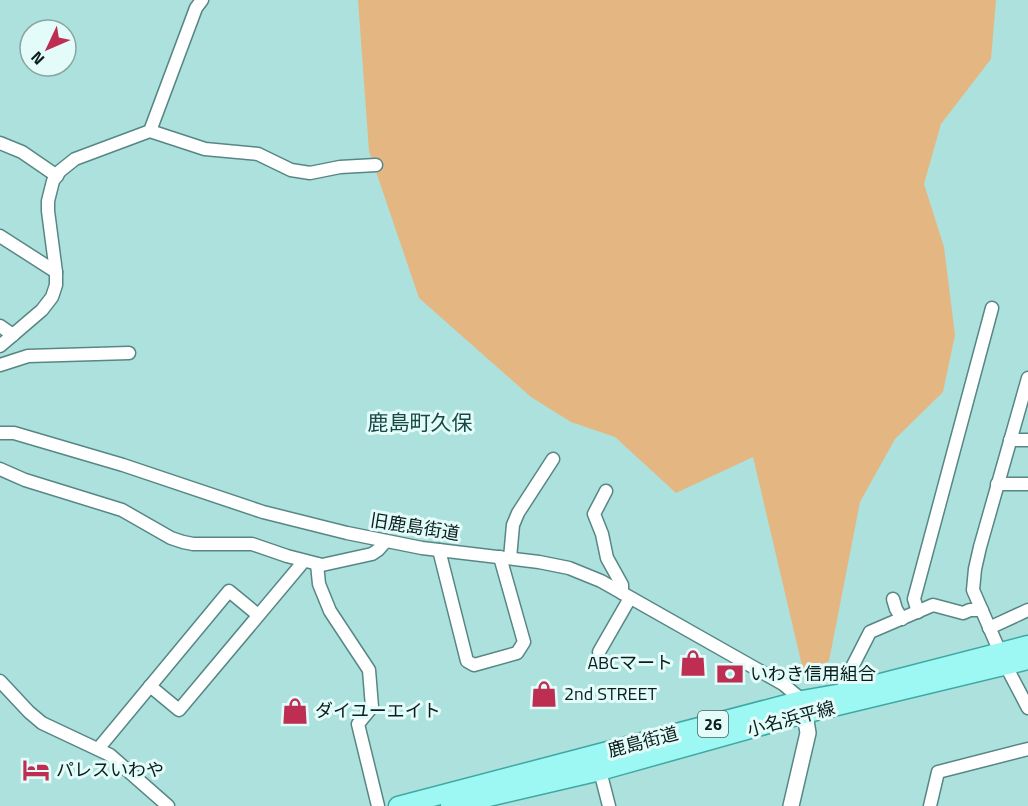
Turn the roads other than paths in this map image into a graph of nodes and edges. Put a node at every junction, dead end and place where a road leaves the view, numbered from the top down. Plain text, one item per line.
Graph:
1 (202, 0) edge
2 (150, 131) junction
3 (0, 143) edge
4 (376, 165) dead end
5 (57, 176) junction
6 (0, 236) edge
7 (56, 272) junction
8 (992, 308) dead end
9 (0, 326) edge
10 (13, 335) junction
11 (0, 346) edge
12 (129, 353) dead end
13 (0, 364) edge
14 (1028, 378) edge
15 (0, 433) edge
16 (1010, 440) junction
17 (1028, 440) edge
18 (553, 459) dead end
19 (0, 469) edge
20 (997, 484) junction
21 (1028, 484) edge
22 (606, 491) dead end
23 (386, 541) junction
24 (439, 550) junction
25 (505, 558) junction
26 (304, 561) junction
27 (317, 564) junction
28 (626, 596) junction
29 (893, 599) dead end
30 (982, 610) junction
31 (1028, 610) edge
32 (918, 612) junction
33 (258, 615) junction
34 (902, 619) junction
35 (989, 628) junction
36 (599, 652) dead end
37 (1003, 659) junction
38 (1027, 659) edge
39 (0, 681) edge
40 (150, 686) junction
41 (842, 693) junction
42 (803, 707) junction
43 (1028, 708) edge
44 (98, 749) junction
45 (1028, 749) edge
46 (600, 771) junction
47 (168, 806) edge
48 (378, 806) edge
49 (398, 806) edge
50 (450, 806) edge
51 (609, 806) edge
52 (791, 806) edge
53 (930, 806) edge

1 - 2 street
2 - 4 street
2 - 5 street
3 - 5 street
5 - 7 street
6 - 7 street
7 - 10 street
8 - 32 street
9 - 10 street
10 - 11 street
12 - 13 street
14 - 16 street
15 - 23 street, 旧鹿島街道
16 - 17 street
16 - 20 street
18 - 25 street
19 - 26 street
20 - 21 street
20 - 30 street
22 - 28 street
23 - 24 street, 旧鹿島街道
23 - 27 street
24 - 25 street, 旧鹿島街道
24 - 25 street
25 - 28 street, 旧鹿島街道
26 - 27 street
26 - 33 street
27 - 48 street
28 - 36 street
28 - 42 street, 旧鹿島街道
29 - 34 street
30 - 32 street
30 - 35 street
31 - 35 street
32 - 34 street
33 - 40 street
33 - 40 street
34 - 41 street
35 - 37 street
37 - 38 main road, 小名浜平線 / 26
37 - 41 main road, 鹿島街道 / 26
37 - 42 main road, 小名浜平線 / 26
37 - 43 street
39 - 44 street
40 - 44 street
41 - 42 main road, 鹿島街道 / 26
42 - 46 main road, 小名浜平線 / 26
42 - 49 main road, 鹿島街道 / 26
42 - 52 street
44 - 47 street
45 - 53 street
46 - 50 main road, 小名浜平線 / 26
46 - 51 street

